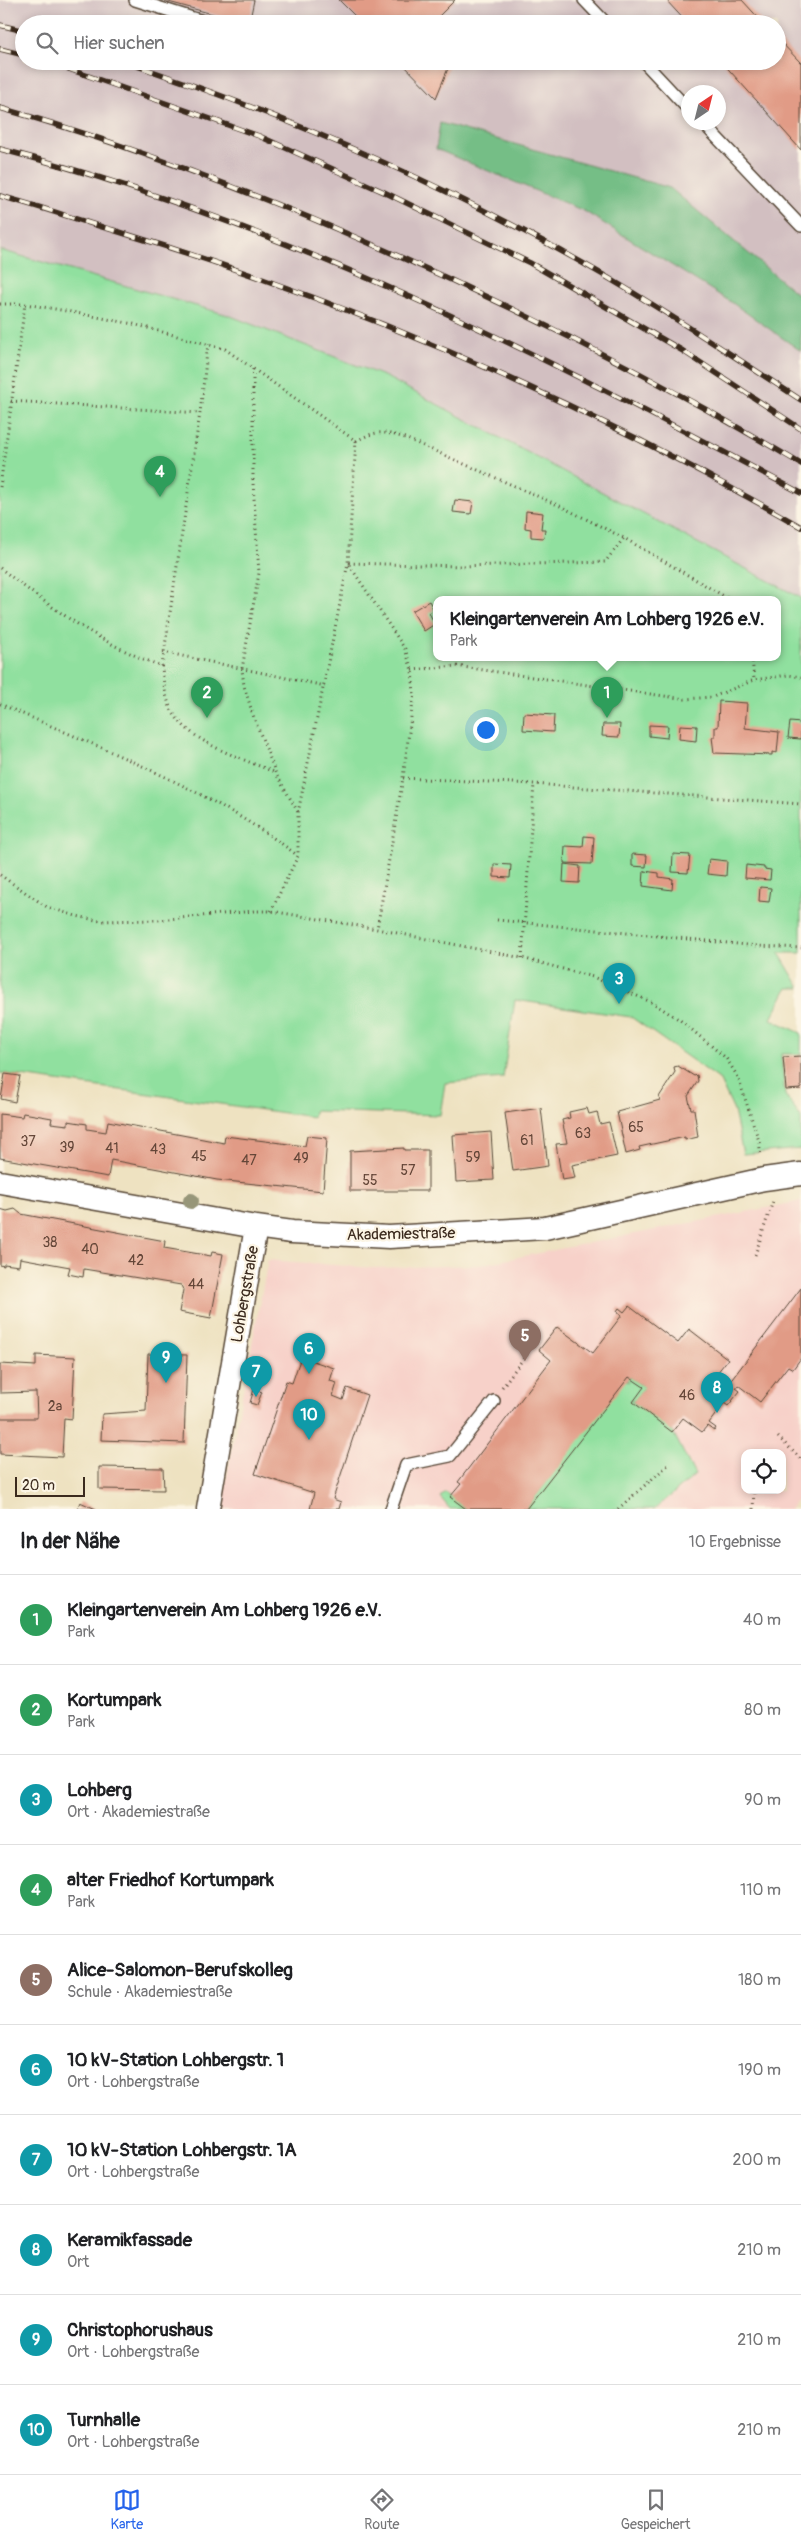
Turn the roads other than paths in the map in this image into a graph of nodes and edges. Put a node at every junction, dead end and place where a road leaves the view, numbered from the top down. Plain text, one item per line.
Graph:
1 (135, 0) edge
2 (584, 0) edge
3 (183, 15) edge
4 (598, 15) edge
5 (651, 70) edge
6 (681, 102) edge
7 (710, 130) edge
8 (801, 226) edge
9 (801, 1174) edge
10 (0, 1182) edge
11 (256, 1227) junction
12 (494, 1401) road end
13 (208, 1509) edge
14 (391, 1509) edge

1 - 3 lane
2 - 4 lane
5 - 6 lane
7 - 8 lane
9 - 11 street, Akademiestraße
10 - 11 street, Akademiestraße
11 - 13 street, Lohbergstraße
12 - 14 lane

